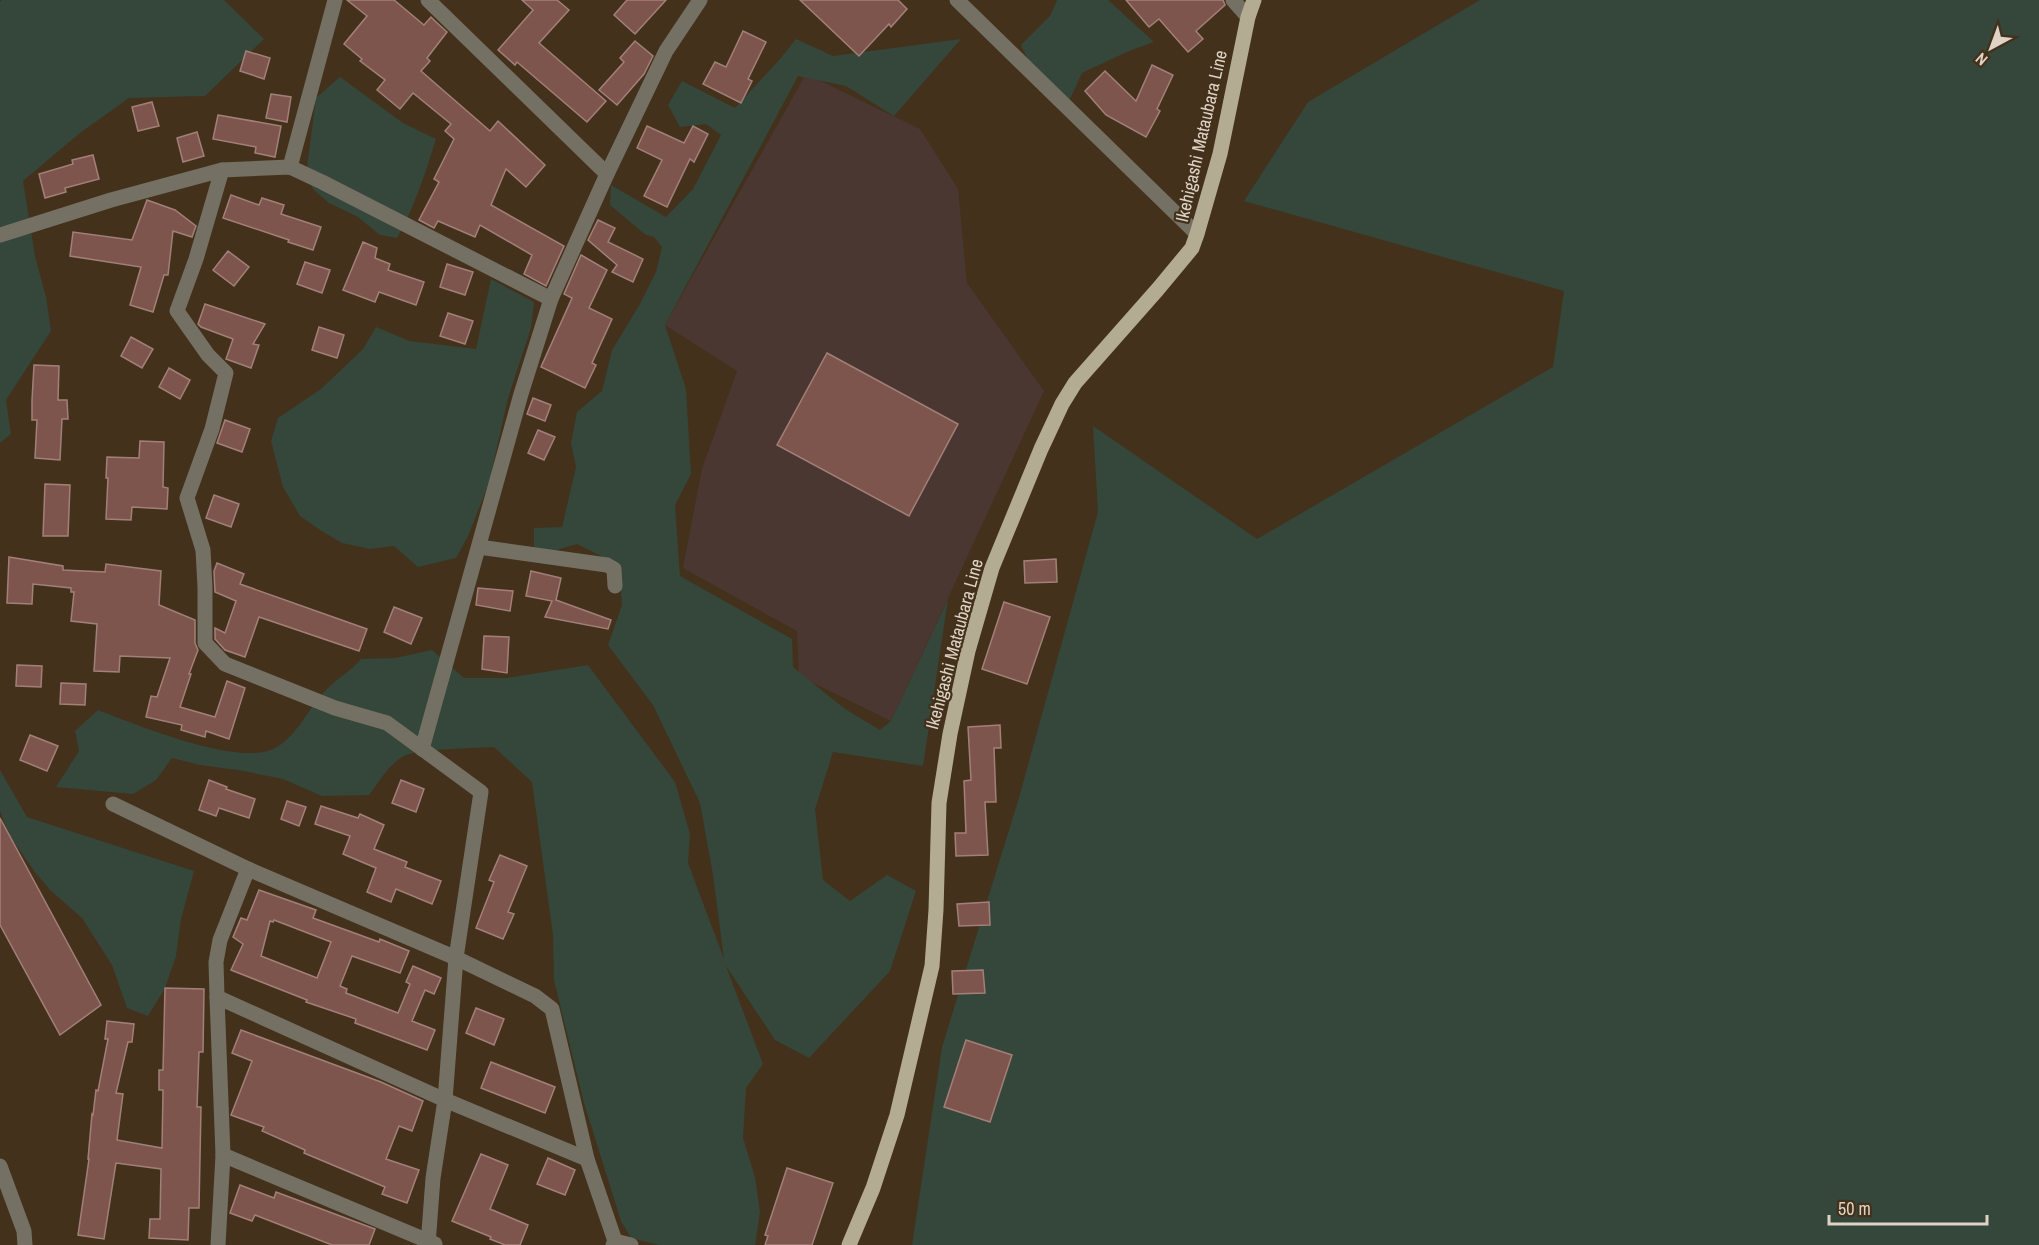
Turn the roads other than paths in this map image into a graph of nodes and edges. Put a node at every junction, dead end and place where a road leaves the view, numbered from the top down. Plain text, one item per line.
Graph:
1 (335, 0) edge
2 (428, 0) edge
3 (700, 0) edge
4 (957, 0) edge
5 (1233, 0) edge
6 (1254, 0) edge
7 (1248, 17) junction
8 (290, 167) junction
9 (222, 170) junction
10 (607, 174) junction
11 (1197, 234) junction
12 (0, 235) edge
13 (551, 299) junction
14 (478, 547) junction
15 (615, 586) dead end
16 (422, 749) junction
17 (113, 804) dead end
18 (248, 869) junction
19 (456, 958) junction
20 (217, 997) junction
21 (445, 1100) junction
22 (223, 1155) junction
23 (587, 1159) junction
24 (0, 1166) edge
25 (614, 1243) edge
26 (431, 1244) edge
27 (25, 1245) edge
28 (218, 1245) edge
29 (631, 1245) edge
30 (849, 1245) edge

1 - 8 street
2 - 10 street
3 - 10 street
4 - 11 street
5 - 7 street
6 - 7 main road, Ikehigashi Mataubara Line
7 - 11 main road, Ikehigashi Mataubara Line
8 - 9 street
8 - 13 street
9 - 12 street
9 - 16 street
10 - 13 street
11 - 30 main road, Ikehigashi Mataubara Line
13 - 14 street
14 - 15 street
14 - 16 street
16 - 19 street
17 - 18 street
18 - 19 street
18 - 20 street
19 - 21 street
19 - 23 street
20 - 21 street
20 - 22 street
21 - 23 street
21 - 26 street
22 - 26 street
22 - 28 street
23 - 25 street
24 - 27 street
25 - 29 street

